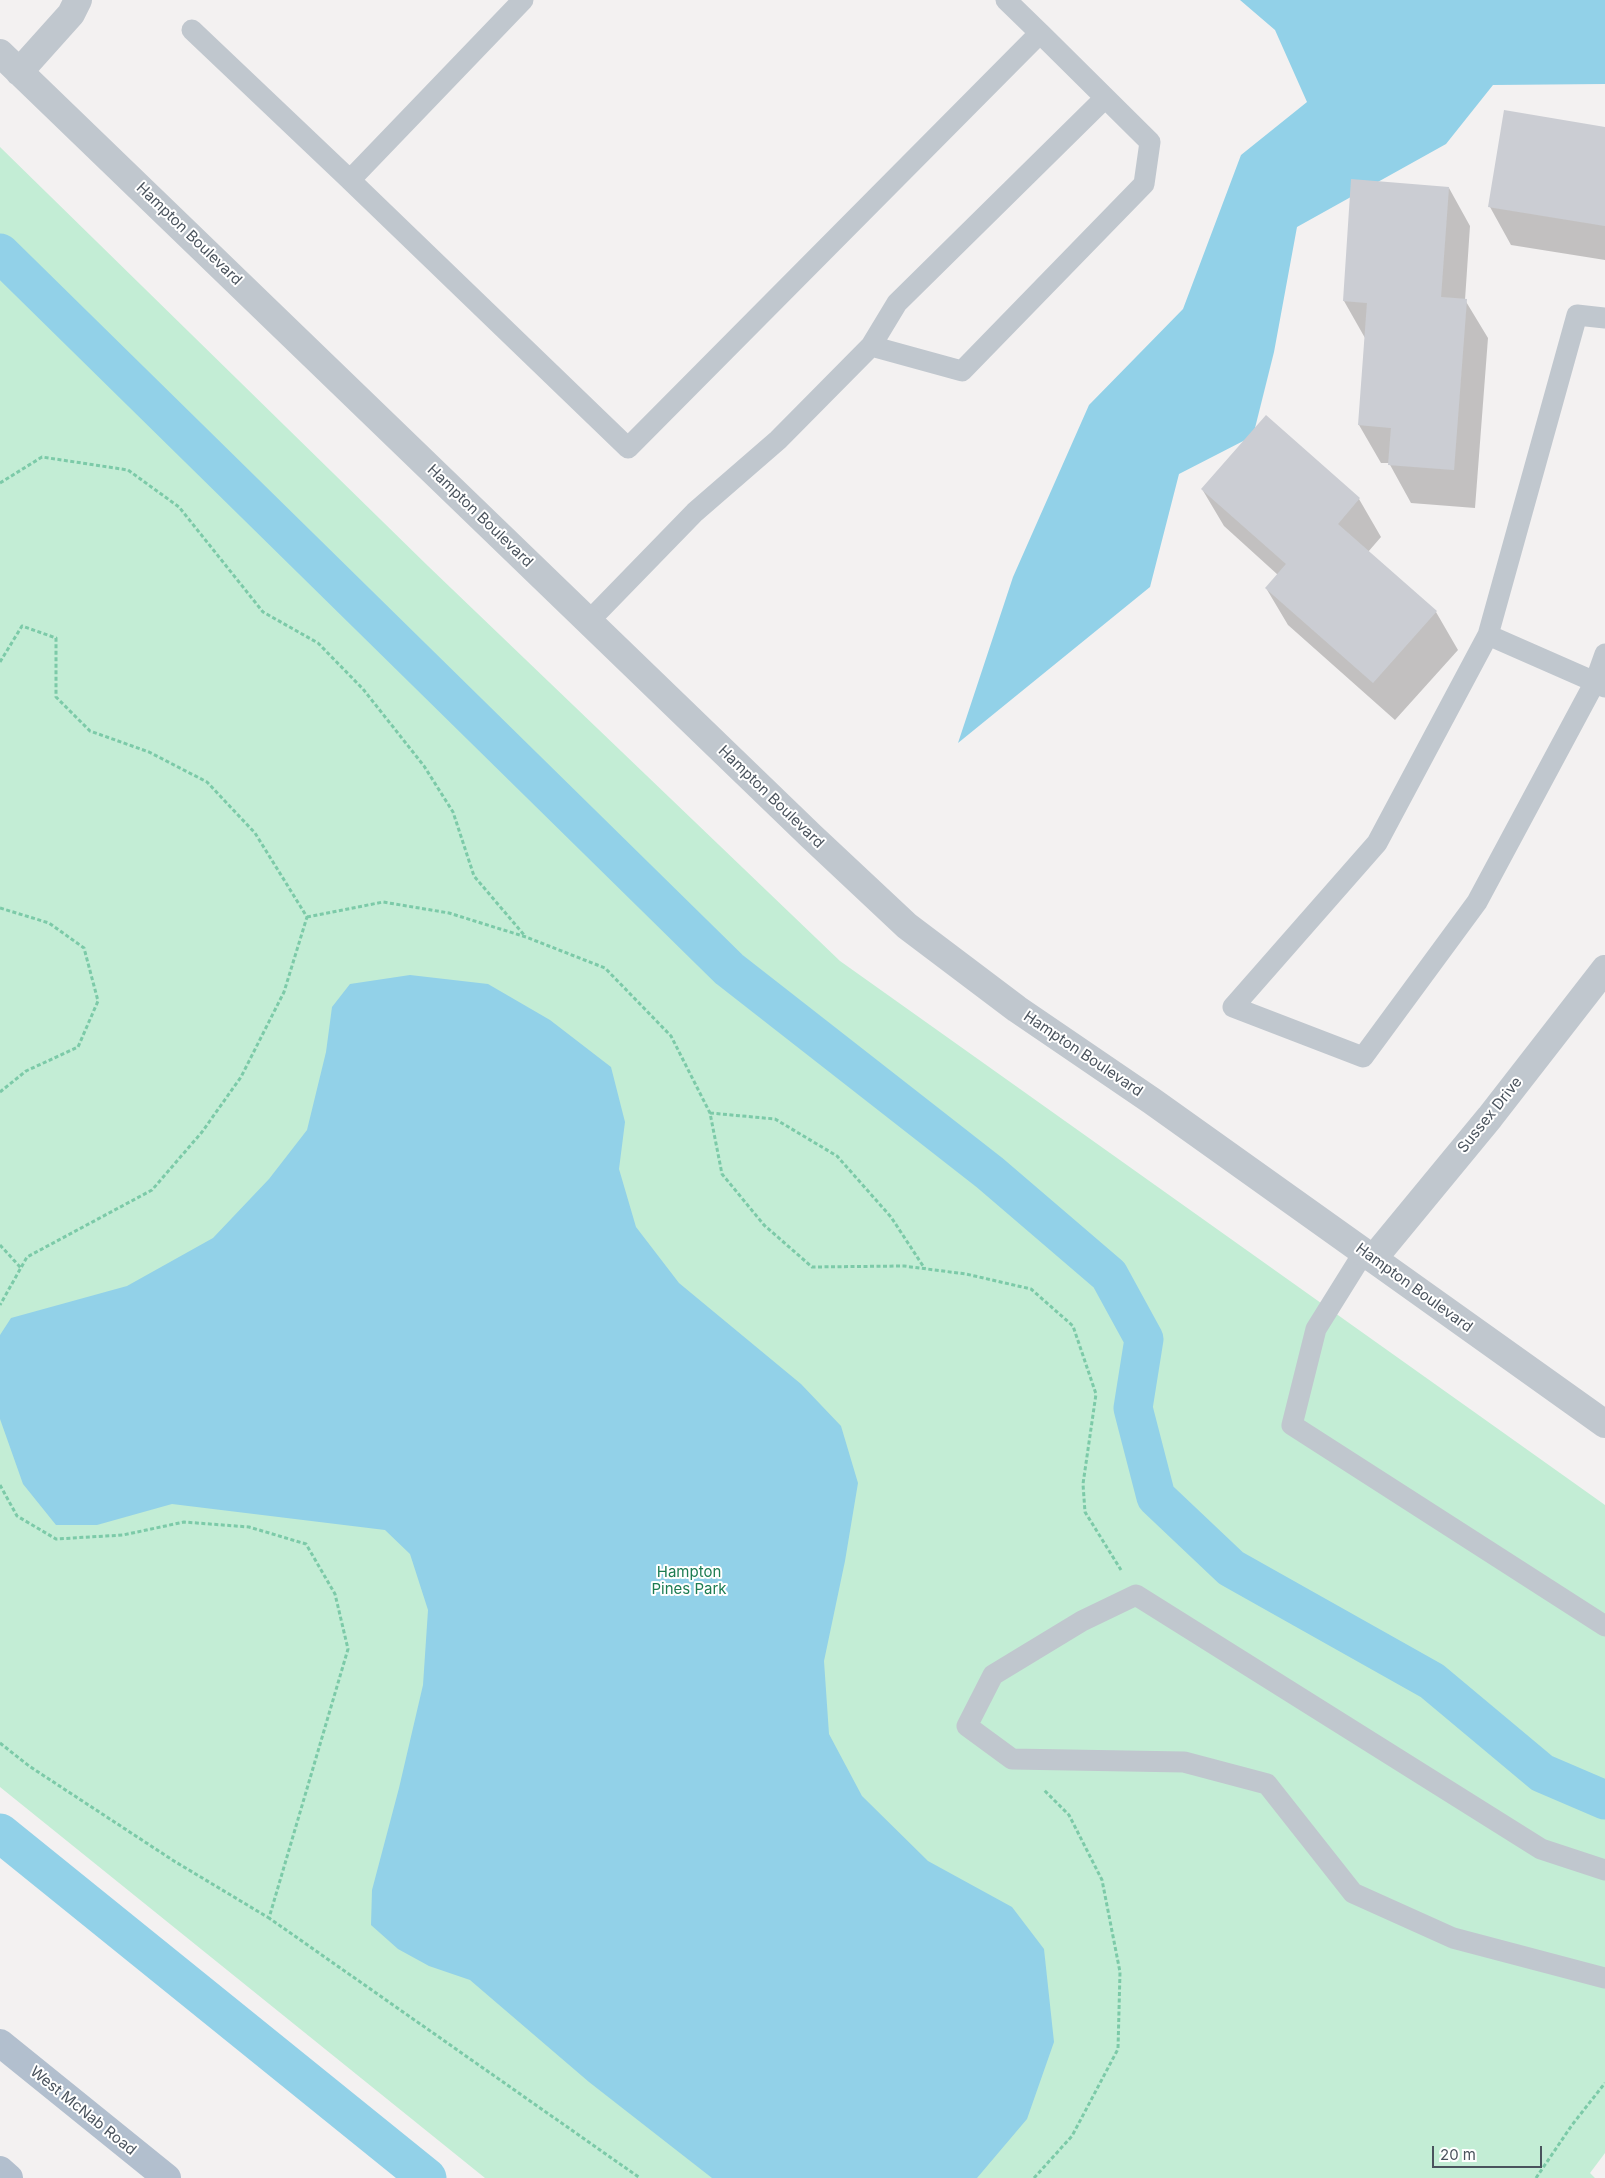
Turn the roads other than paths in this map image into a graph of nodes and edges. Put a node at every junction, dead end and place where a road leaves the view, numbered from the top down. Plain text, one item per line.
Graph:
1 (78, 0) edge
2 (523, 0) edge
3 (1006, 0) edge
4 (192, 30) dead end
5 (1040, 33) junction
6 (9, 63) edge
7 (1105, 98) junction
8 (350, 180) junction
9 (1605, 318) edge
10 (871, 346) junction
11 (589, 621) junction
12 (1488, 635) junction
13 (1605, 654) edge
14 (1600, 685) edge
15 (1605, 969) edge
16 (1369, 1255) junction
17 (1605, 1424) edge
18 (1605, 1626) edge
19 (1605, 1870) edge
20 (1605, 1978) edge
21 (0, 2043) edge
22 (0, 2170) edge
23 (10, 2178) edge
24 (167, 2178) edge

1 - 6 street, Hampton Boulevard
2 - 8 lane
3 - 5 lane
4 - 8 lane
5 - 7 lane
5 - 8 lane
6 - 11 street, Hampton Boulevard
7 - 10 lane
7 - 10 lane
9 - 12 lane
10 - 11 lane
11 - 16 street, Hampton Boulevard
12 - 14 lane
12 - 14 lane
13 - 14 lane
15 - 16 street, Sussex Drive
16 - 17 street, Hampton Boulevard
16 - 18 lane
19 - 20 lane
21 - 24 main road, West McNab Road
22 - 23 main road

